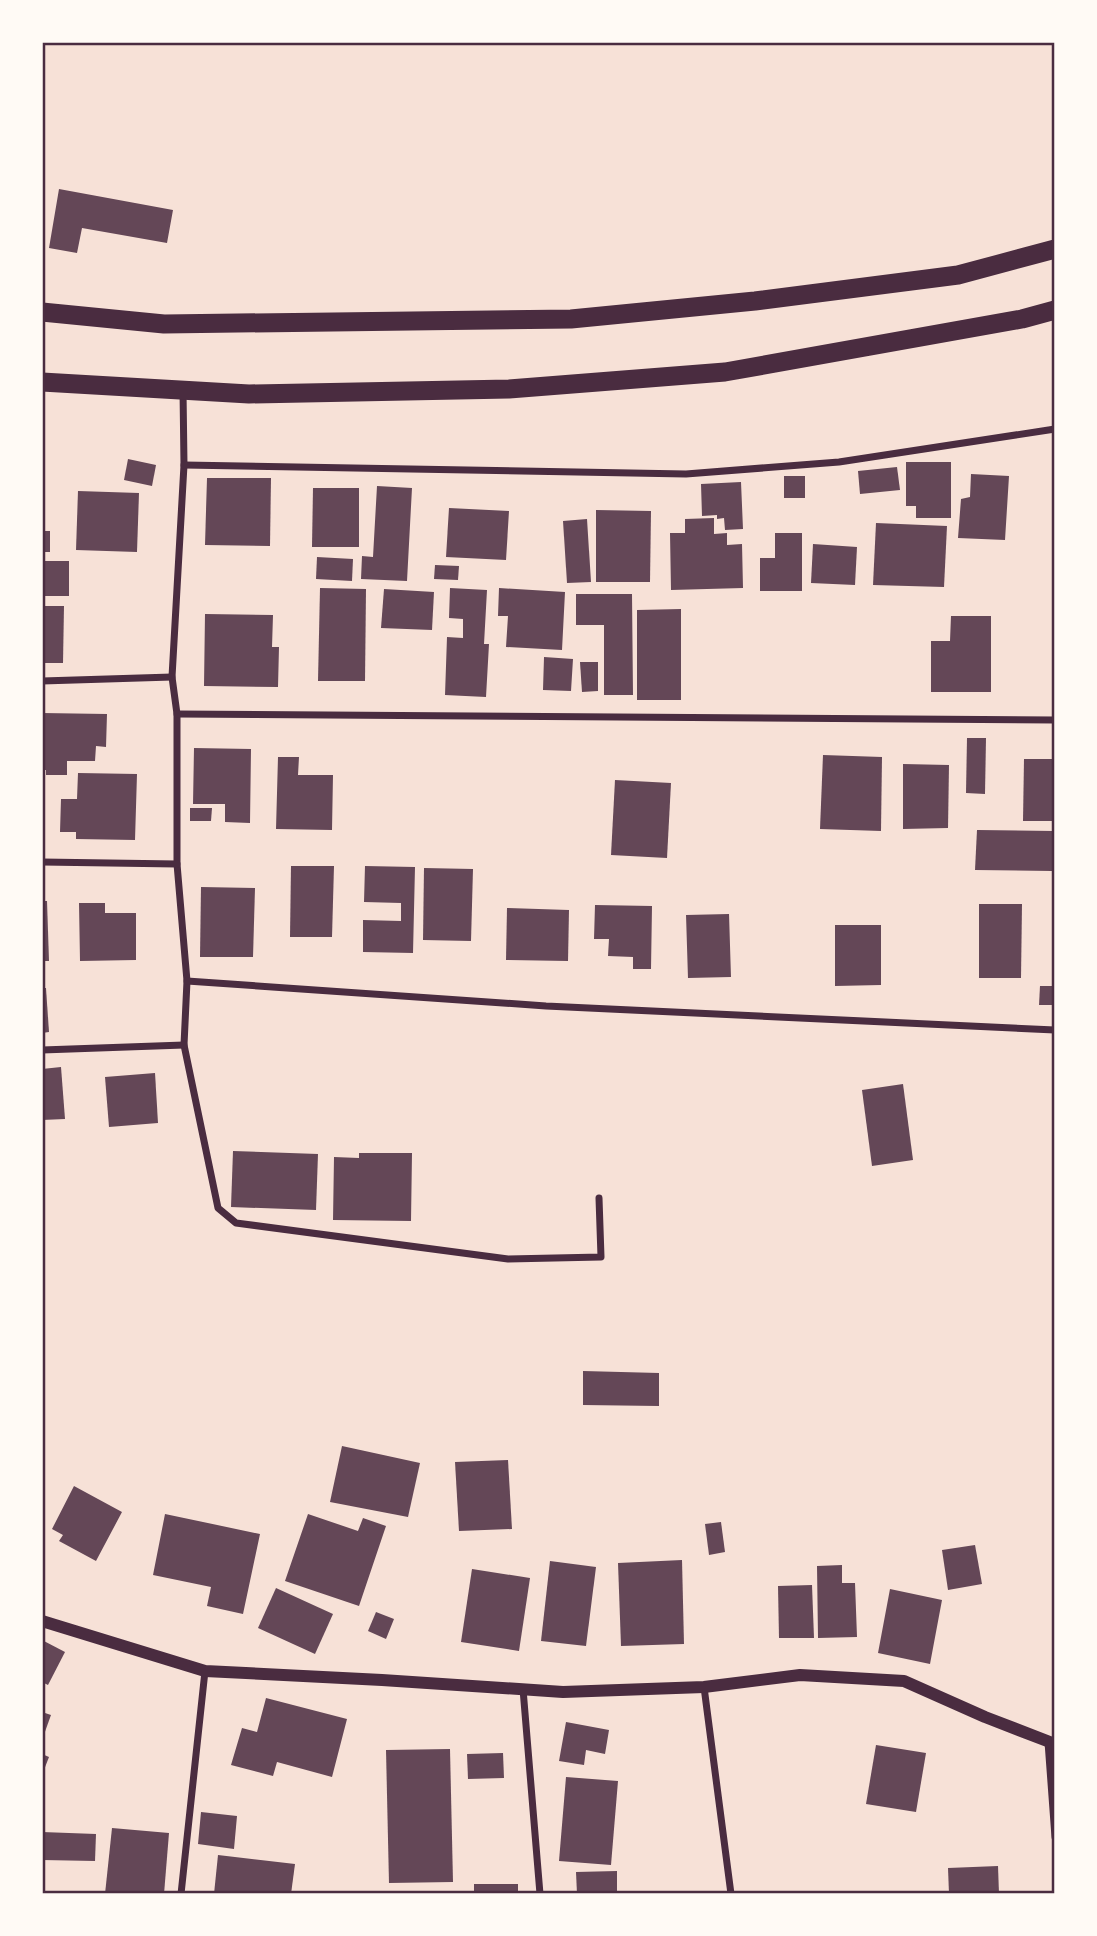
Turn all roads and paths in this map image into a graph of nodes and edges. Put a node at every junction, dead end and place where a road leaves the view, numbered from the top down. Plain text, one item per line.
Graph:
1 (1055, 249) edge
2 (1055, 310) edge
3 (42, 312) edge
4 (42, 382) edge
5 (183, 390) junction
6 (1055, 429) edge
7 (184, 465) junction
8 (172, 677) junction
9 (42, 681) edge
10 (177, 714) junction
11 (1055, 720) edge
12 (42, 862) edge
13 (177, 864) junction
14 (187, 981) junction
15 (1055, 1030) edge
16 (184, 1045) junction
17 (42, 1050) edge
18 (599, 1198) dead end
19 (42, 1621) edge
20 (205, 1671) junction
21 (704, 1688) junction
22 (523, 1689) junction
23 (1051, 1743) edge
24 (1055, 1837) edge
25 (181, 1894) edge
26 (540, 1894) edge
27 (732, 1894) edge

1 - 3 highway
2 - 5 highway
4 - 5 highway
5 - 7 street
6 - 7 street
7 - 8 street
8 - 9 street
8 - 10 street
10 - 11 street
10 - 13 street
12 - 13 street
13 - 14 street
14 - 15 street
14 - 16 street
16 - 17 street
16 - 18 street
19 - 20 street
20 - 22 street
20 - 25 street
21 - 22 street
21 - 23 street
21 - 27 street
22 - 26 street
23 - 24 street

